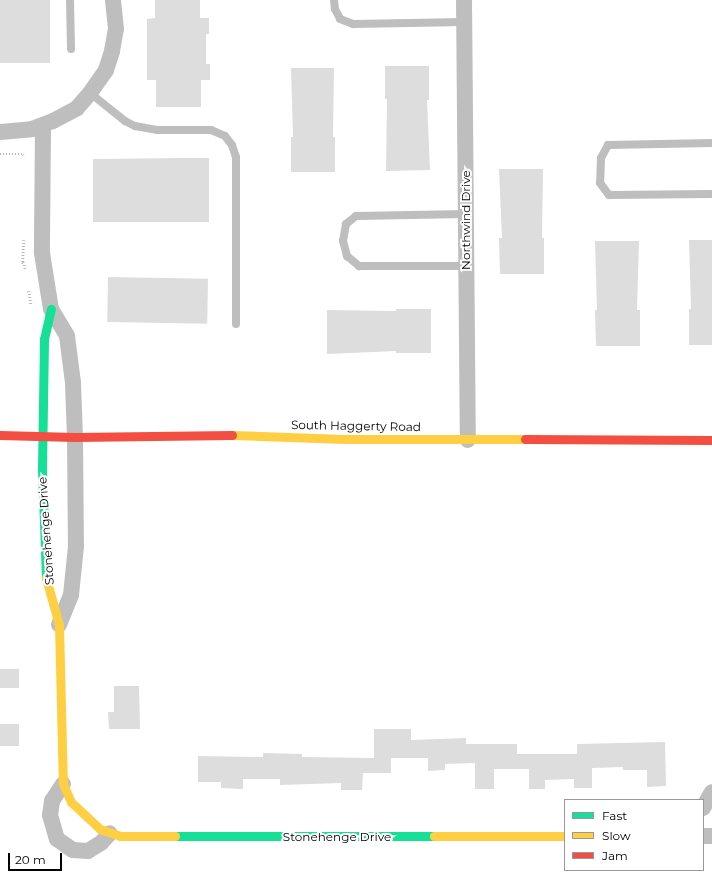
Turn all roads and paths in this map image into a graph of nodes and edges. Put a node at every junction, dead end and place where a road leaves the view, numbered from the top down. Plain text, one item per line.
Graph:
1 (70, 0) edge
2 (113, 0) edge
3 (334, 0) edge
4 (464, 0) edge
5 (464, 22) junction
6 (71, 49) dead end
7 (90, 93) junction
8 (43, 126) junction
9 (0, 132) edge
10 (712, 143) edge
11 (712, 194) edge
12 (466, 214) junction
13 (466, 266) junction
14 (51, 309) junction
15 (236, 324) dead end
16 (0, 435) edge
17 (43, 436) junction
18 (75, 437) junction
19 (468, 440) junction
20 (712, 440) edge
21 (59, 625) junction
22 (63, 784) junction
23 (712, 792) edge
24 (704, 806) edge
25 (110, 833) junction
26 (564, 836) edge

1 - 6 lane
2 - 7 street
3 - 5 lane
4 - 5 street, Northwind Drive
5 - 12 street, Northwind Drive
7 - 8 street
7 - 15 lane
8 - 9 street
8 - 14 street
10 - 11 lane
12 - 13 street, Northwind Drive
12 - 13 lane
13 - 19 street, Northwind Drive
14 - 17 street, Stonehenge Drive
14 - 18 street, Stonehenge Drive
16 - 17 street, South Haggerty Road
17 - 18 street, South Haggerty Road
17 - 21 street, Stonehenge Drive
18 - 19 street, South Haggerty Road
18 - 21 street, Stonehenge Drive
19 - 20 street, South Haggerty Road
21 - 22 street, Stonehenge Drive
22 - 25 street, Stonehenge Drive
22 - 25 street
23 - 24 street
25 - 26 street, Stonehenge Drive

